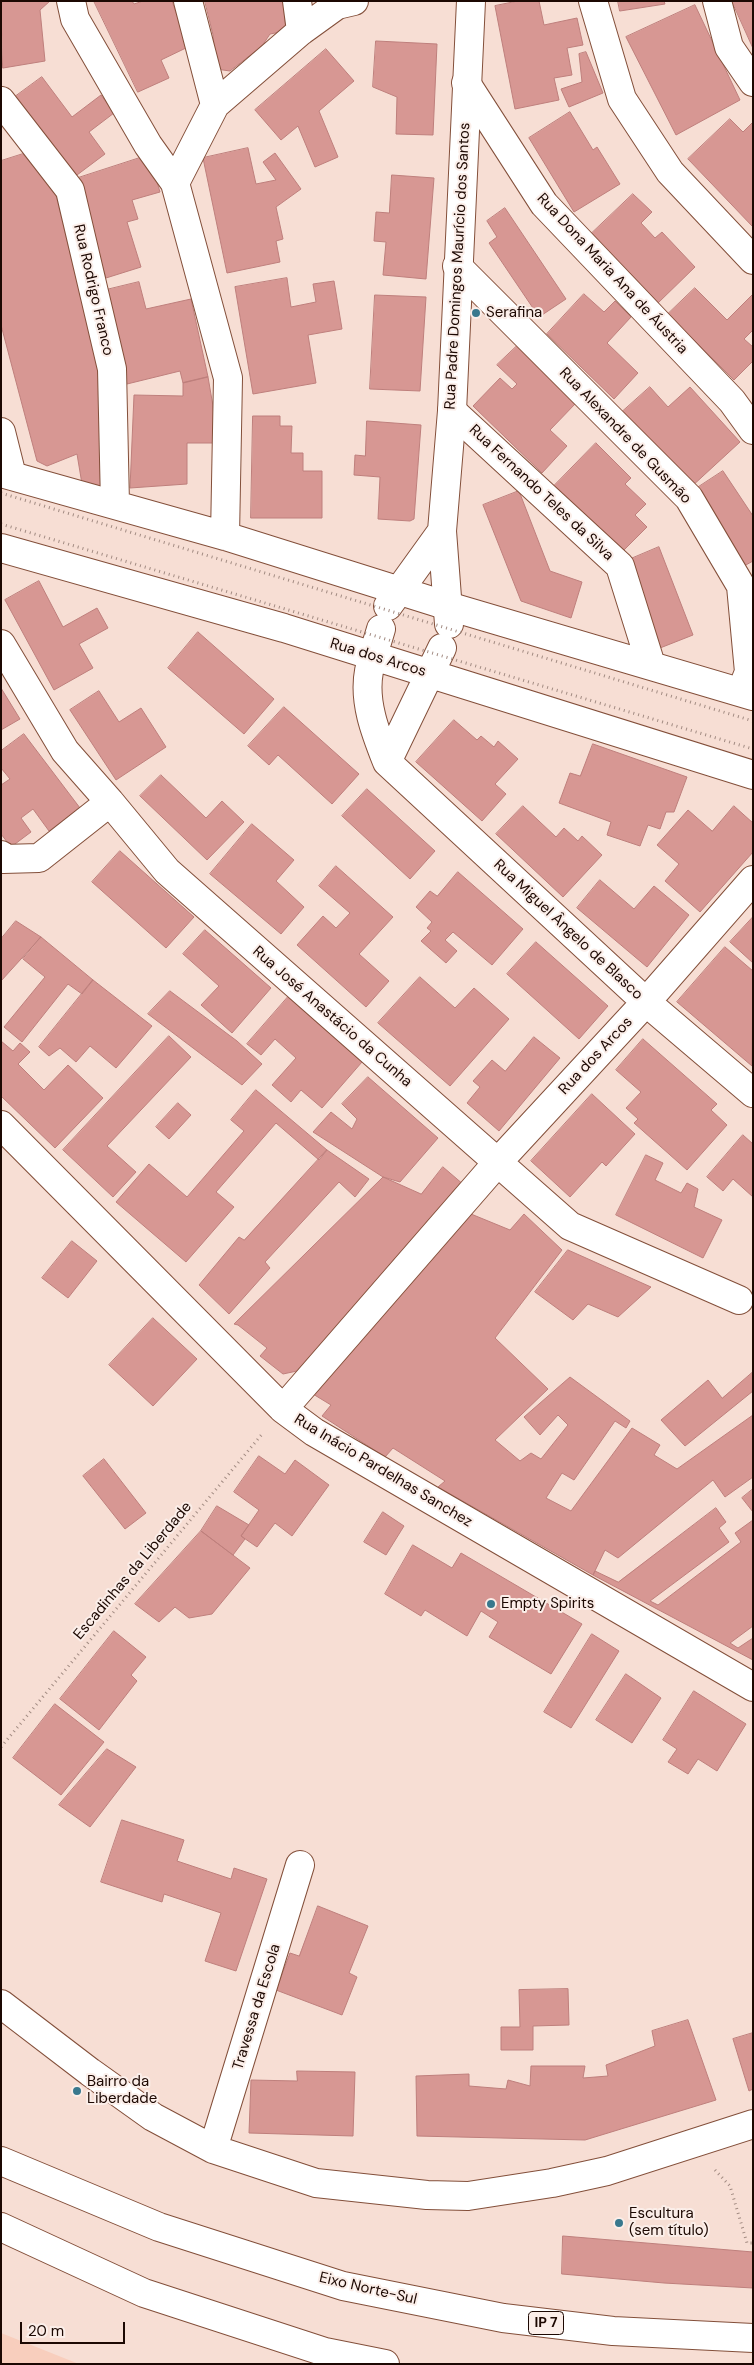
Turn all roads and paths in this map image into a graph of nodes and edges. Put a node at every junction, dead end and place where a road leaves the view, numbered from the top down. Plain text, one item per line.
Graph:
1 (71, 1) edge
2 (188, 1) edge
3 (297, 1) edge
4 (354, 1) edge
5 (471, 1) edge
6 (593, 1) edge
7 (717, 1) edge
8 (301, 31) junction
9 (753, 82) edge
10 (466, 83) junction
11 (1, 101) edge
12 (215, 105) junction
13 (175, 183) junction
14 (753, 260) edge
15 (457, 266) junction
16 (452, 411) junction
17 (753, 430) edge
18 (1, 432) edge
19 (5, 481) edge
20 (115, 504) junction
21 (1, 524) edge
22 (442, 532) junction
23 (225, 536) junction
24 (1, 548) edge
25 (389, 608) junction
26 (446, 626) junction
27 (1, 644) edge
28 (373, 656) junction
29 (651, 665) junction
30 (430, 674) junction
31 (747, 694) edge
32 (753, 721) edge
33 (753, 748) edge
34 (387, 762) junction
35 (753, 774) edge
36 (110, 802) junction
37 (1, 855) edge
38 (753, 880) edge
39 (646, 1002) junction
40 (753, 1093) edge
41 (1, 1125) edge
42 (497, 1163) junction
43 (739, 1300) dead end
44 (283, 1410) junction
45 (753, 1687) edge
46 (1, 1747) edge
47 (300, 1864) dead end
48 (1, 2004) edge
49 (753, 2124) edge
50 (213, 2149) junction
51 (1, 2161) edge
52 (1, 2227) edge
53 (753, 2338) edge
54 (385, 2364) edge

1 - 13 main road
2 - 12 main road
3 - 8 main road
4 - 8 main road
5 - 10 main road, Rua Padre Domingos Maurício dos Santos
6 - 14 main road
7 - 9 main road
8 - 12 main road
10 - 15 main road, Rua Padre Domingos Maurício dos Santos
10 - 17 main road, Rua Dona Maria Ana de Áustria
11 - 20 main road, Rua Rodrigo Franco
12 - 13 main road
13 - 23 main road
15 - 16 main road, Rua Padre Domingos Maurício dos Santos
15 - 31 main road, Rua Alexandre de Gusmão
16 - 22 main road, Rua Padre Domingos Maurício dos Santos
16 - 29 main road, Rua Fernando Teles da Silva
18 - 19 main road
19 - 20 main road
19 - 32 path, bridge
20 - 23 main road
21 - 33 path, bridge
22 - 25 main road
22 - 26 main road, Rua Padre Domingos Maurício dos Santos
23 - 25 main road
24 - 28 main road, Rua dos Arcos
25 - 26 main road
25 - 28 main road, Rua Miguel Ângelo de Blasco
26 - 29 main road
26 - 30 main road
27 - 36 main road, Rua José Anastácio da Cunha
28 - 30 main road, Rua dos Arcos
28 - 34 main road, Rua Miguel Ângelo de Blasco
29 - 31 main road
30 - 34 main road
30 - 35 main road, Rua dos Arcos
34 - 39 main road, Rua Miguel Ângelo de Blasco
36 - 37 main road
36 - 42 main road, Rua José Anastácio da Cunha
38 - 39 main road, Rua dos Arcos
39 - 40 main road, Rua Miguel Ângelo de Blasco
39 - 42 main road, Rua dos Arcos
41 - 44 main road, Rua Inácio Pardelhas Sanchez
42 - 43 main road, Rua José Anastácio da Cunha
42 - 44 main road, Rua dos Arcos
44 - 45 main road, Rua Inácio Pardelhas Sanchez
44 - 46 path, Escadinhas da Liberdade
47 - 50 main road, Travessa da Escola
48 - 50 main road
49 - 50 main road
51 - 53 main road, Eixo Norte-Sul / IP 7
52 - 54 main road

